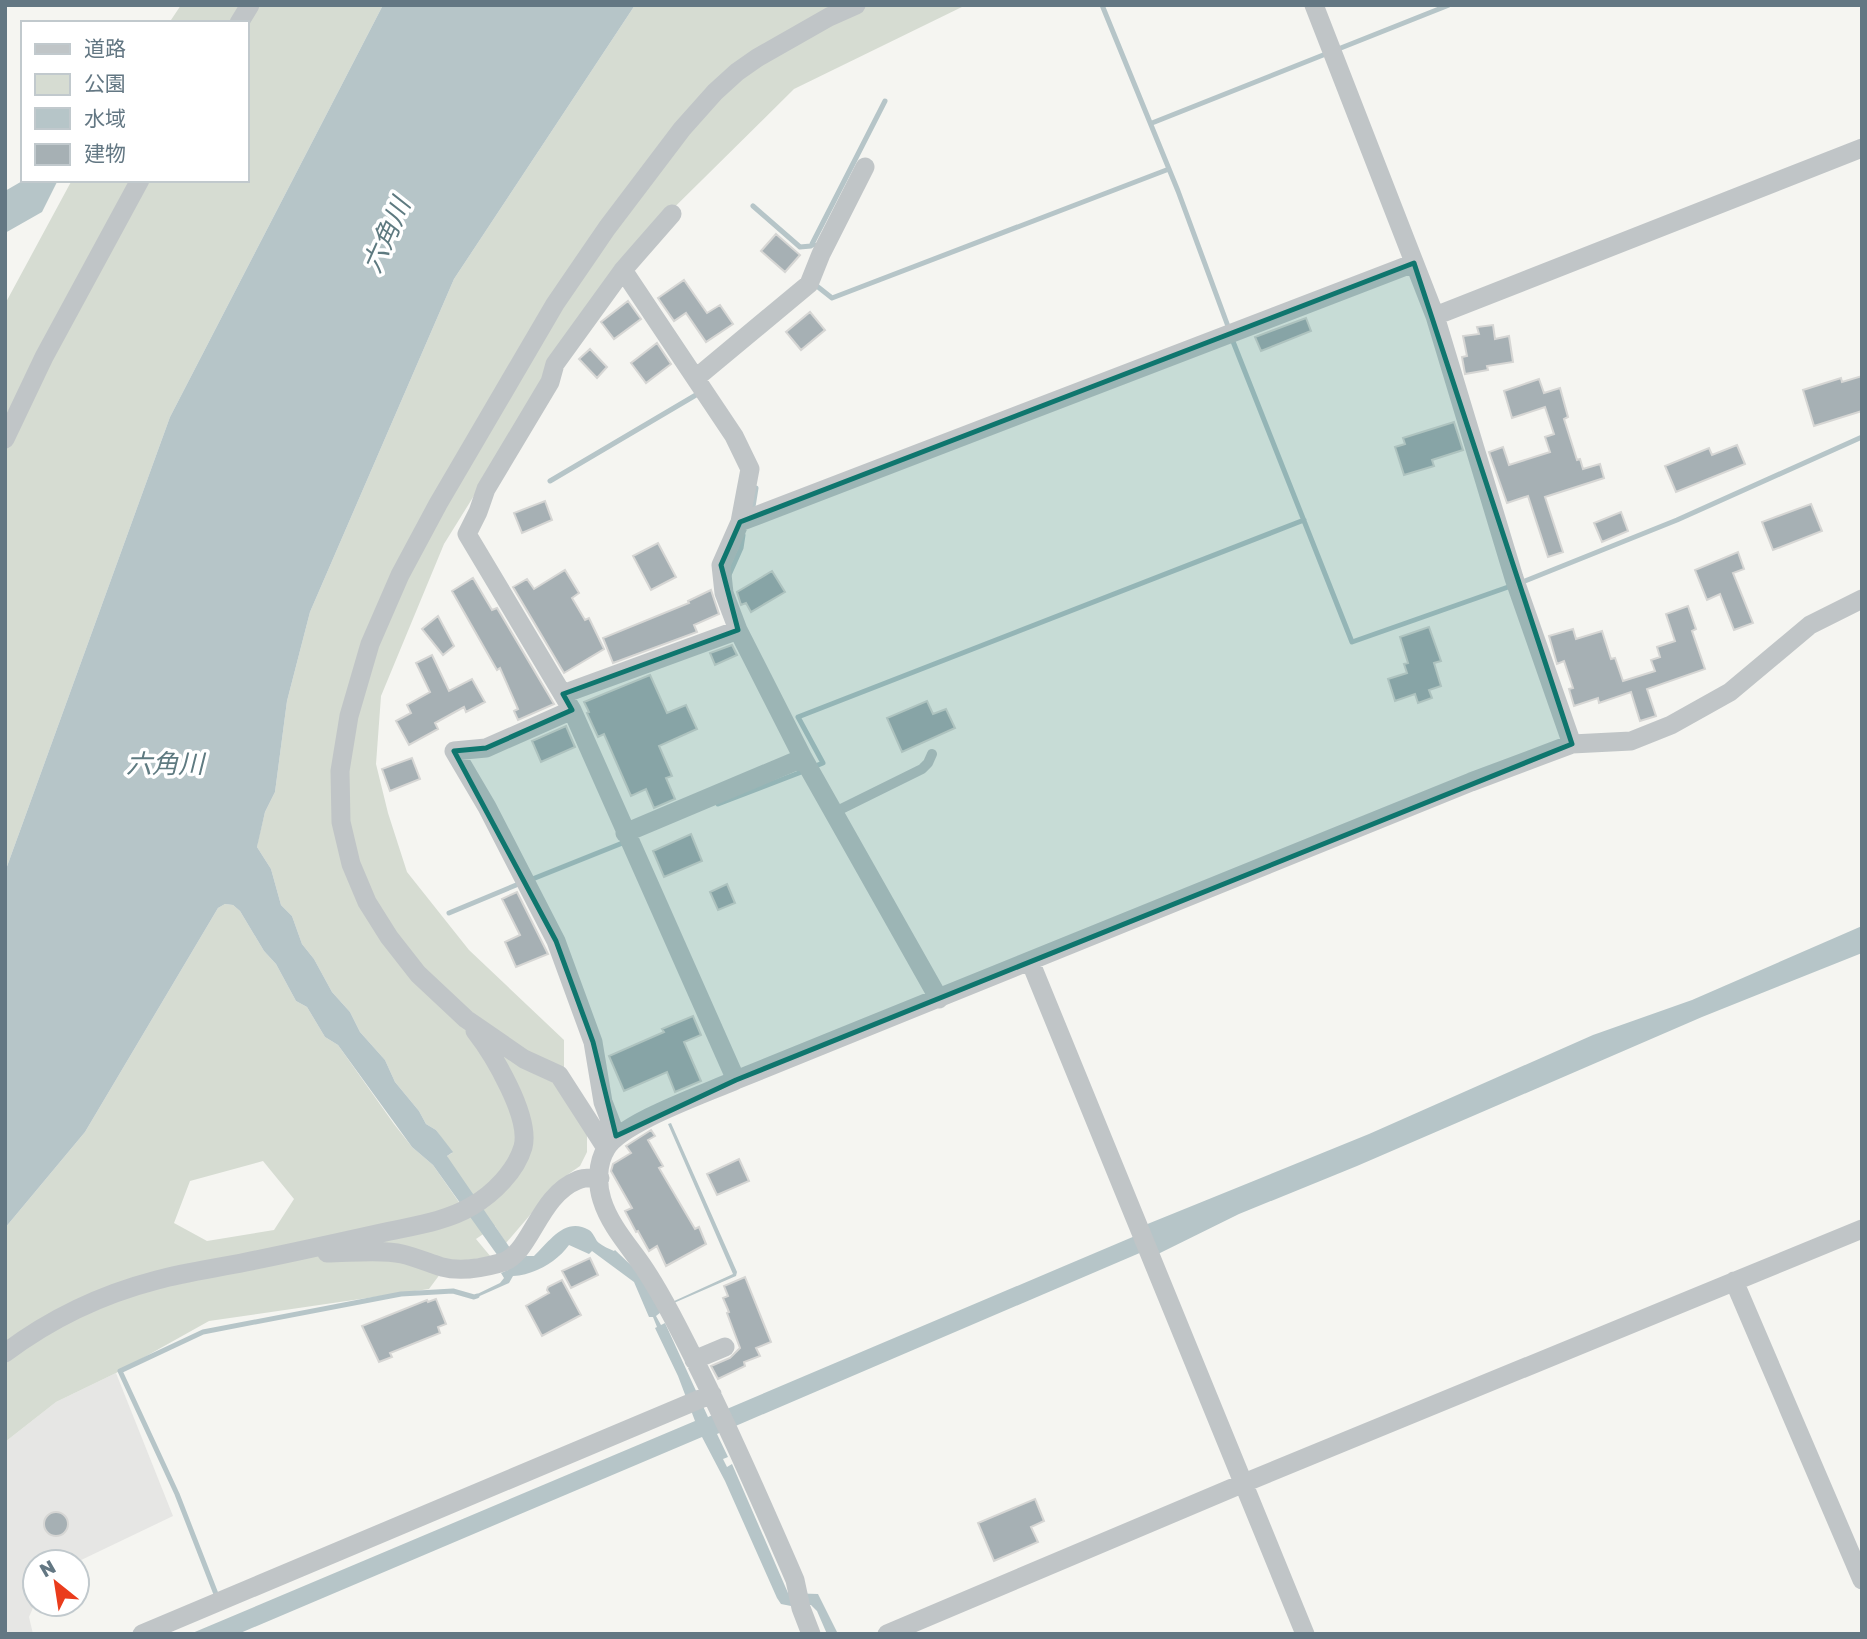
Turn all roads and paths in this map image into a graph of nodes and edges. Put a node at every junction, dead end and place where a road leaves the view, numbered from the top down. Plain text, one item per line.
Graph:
1 (250, 5) edge
2 (856, 5) edge
3 (1314, 5) edge
4 (240, 21) edge
5 (1862, 148) edge
6 (865, 167) dead end
7 (139, 182) edge
8 (671, 214) dead end
9 (1415, 263) junction
10 (624, 270) junction
11 (1435, 316) junction
12 (701, 387) junction
13 (5, 439) edge
14 (747, 520) junction
15 (1862, 599) edge
16 (738, 630) junction
17 (567, 702) junction
18 (1572, 744) junction
19 (932, 754) dead end
20 (807, 765) junction
21 (835, 812) junction
22 (627, 838) junction
23 (1030, 961) junction
24 (939, 999) junction
25 (466, 1019) junction
26 (736, 1080) junction
27 (611, 1142) junction
28 (600, 1178) junction
29 (1862, 1229) edge
30 (291, 1253) junction
31 (1734, 1281) junction
32 (725, 1347) dead end
33 (5, 1353) edge
34 (694, 1360) junction
35 (714, 1397) junction
36 (1244, 1483) junction
37 (1862, 1580) edge
38 (142, 1634) edge
39 (811, 1634) edge
40 (887, 1634) edge
41 (1305, 1634) edge

1 - 4 street
2 - 25 street
3 - 9 street
5 - 11 street
6 - 12 street
7 - 13 street
8 - 10 street
9 - 11 street
9 - 14 street
10 - 12 street
10 - 17 street
11 - 18 street
12 - 14 street
14 - 16 street
15 - 18 street
16 - 17 street
16 - 20 street
17 - 22 street
17 - 27 street
18 - 23 street
19 - 21 lane
20 - 21 street
20 - 22 street
21 - 24 street
22 - 26 street
23 - 24 street
23 - 36 street
24 - 26 street
25 - 27 street
25 - 30 street
26 - 27 street
27 - 28 street
28 - 30 street
28 - 34 street
29 - 31 street
30 - 33 street
31 - 36 street
31 - 37 street
32 - 34 street
34 - 35 street
35 - 38 street
35 - 39 street
36 - 40 street
36 - 41 street

